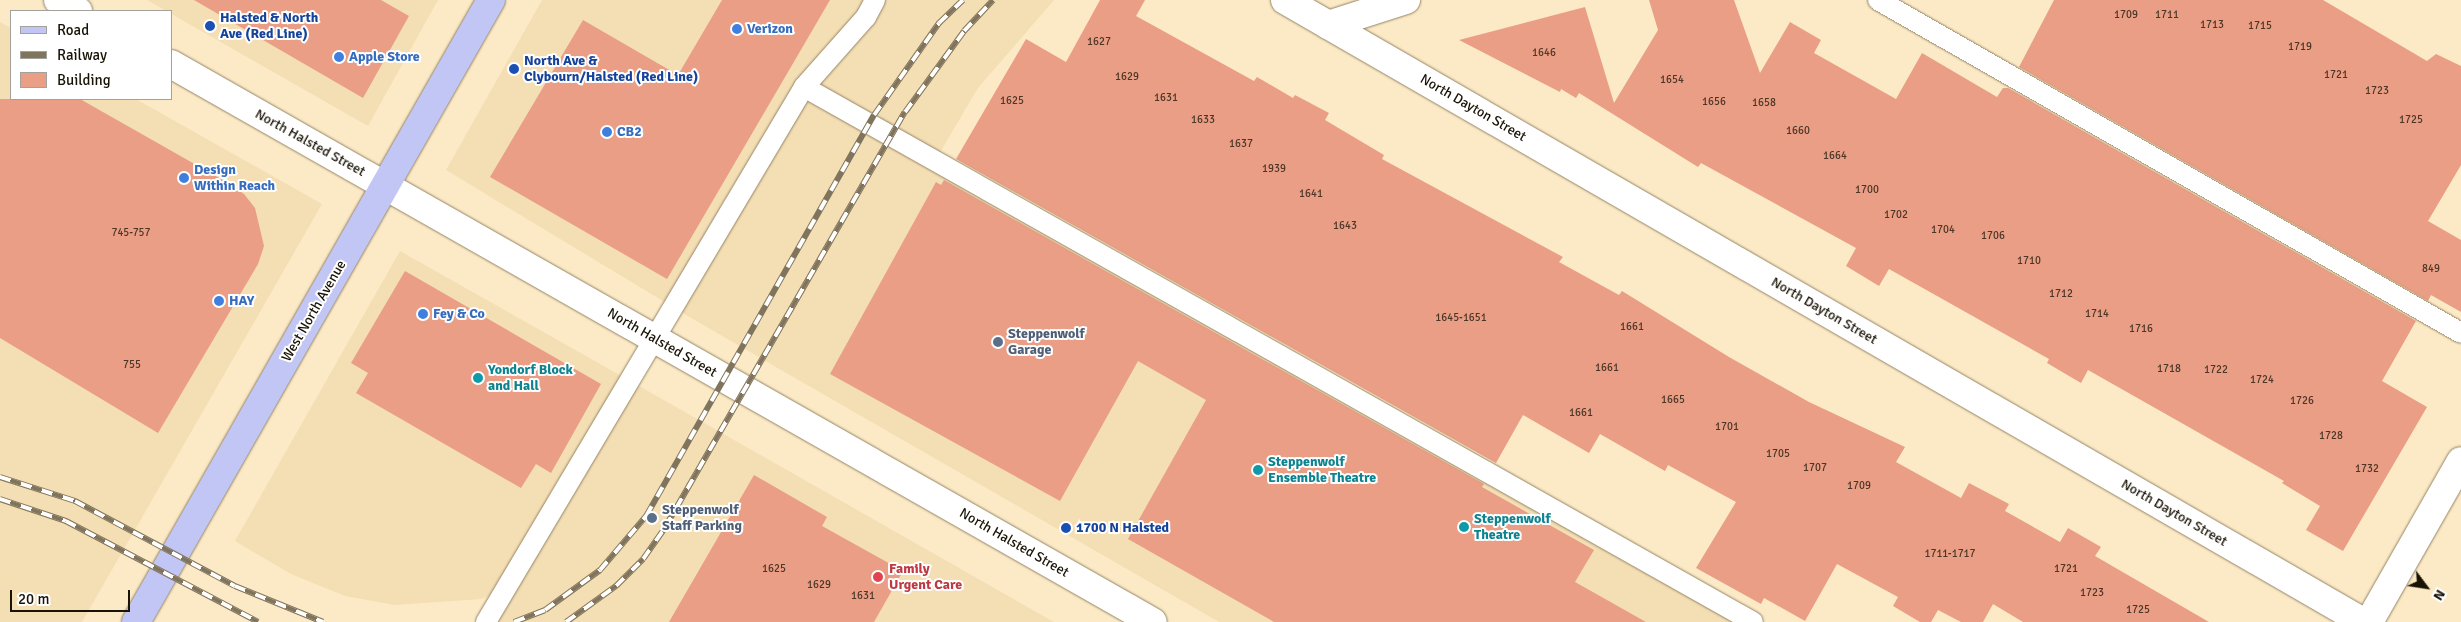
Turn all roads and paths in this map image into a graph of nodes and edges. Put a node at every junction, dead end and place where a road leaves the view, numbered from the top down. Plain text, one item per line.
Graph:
1 (58, 0) edge
2 (492, 0) edge
3 (876, 0) edge
4 (1285, 0) edge
5 (1406, 0) edge
6 (1878, 0) edge
7 (76, 10) edge
8 (1328, 24) junction
9 (172, 65) edge
10 (804, 87) junction
11 (387, 186) junction
12 (2461, 333) edge
13 (655, 338) junction
14 (2461, 461) edge
15 (136, 622) edge
16 (486, 622) edge
17 (1153, 622) edge
18 (1753, 622) edge
19 (2363, 622) edge
20 (2369, 622) edge

1 - 7 street
2 - 11 main road, West North Avenue
3 - 10 lane
4 - 8 street, North Dayton Street
5 - 8 street
6 - 12 lane
8 - 19 street, North Dayton Street
9 - 11 street, North Halsted Street
10 - 13 lane
10 - 18 lane
11 - 13 street, North Halsted Street
11 - 15 main road, West North Avenue
13 - 16 lane
13 - 17 street, North Halsted Street
14 - 20 street

